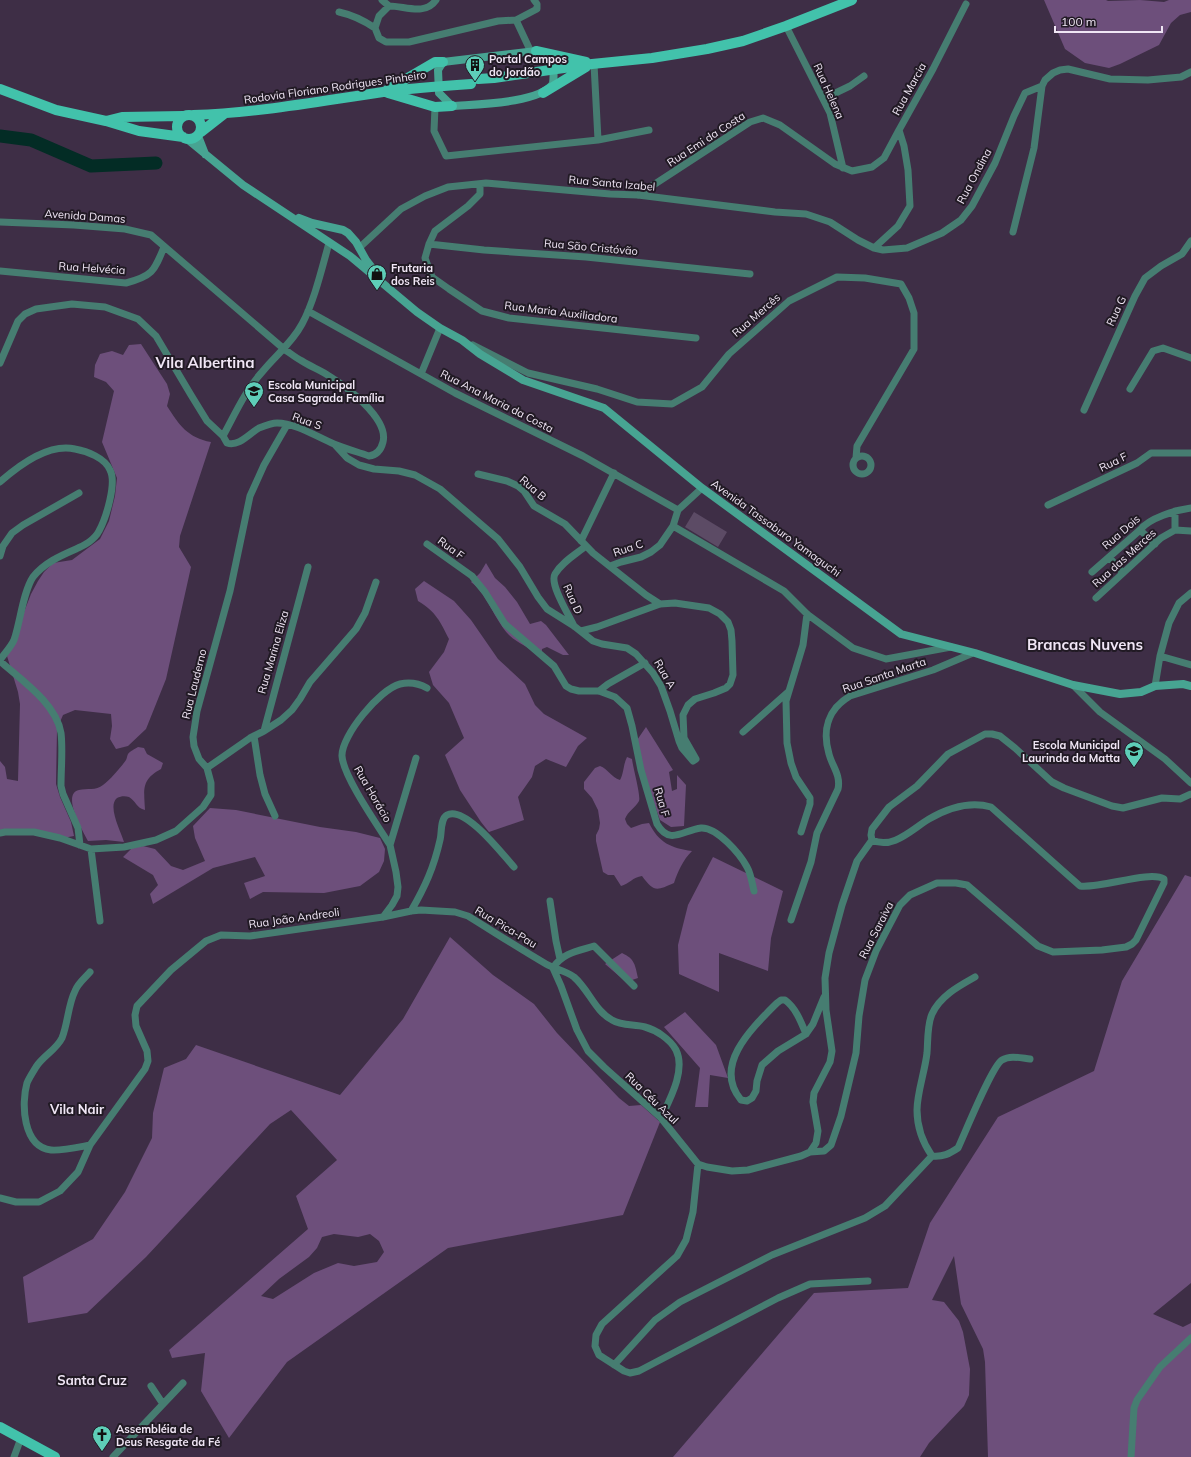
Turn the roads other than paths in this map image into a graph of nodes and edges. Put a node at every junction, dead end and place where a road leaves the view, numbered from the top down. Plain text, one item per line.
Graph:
1 (382, 0) edge
2 (534, 0) edge
3 (852, 0) edge
4 (436, 1) edge
5 (966, 4) dead end
6 (389, 6) junction
7 (339, 12) dead end
8 (516, 20) junction
9 (786, 26) junction
10 (375, 28) junction
11 (534, 51) junction
12 (443, 62) junction
13 (593, 64) junction
14 (552, 70) junction
15 (1191, 72) edge
16 (864, 76) dead end
17 (438, 86) junction
18 (1042, 86) junction
19 (0, 89) edge
20 (384, 92) junction
21 (543, 93) junction
22 (823, 99) junction
23 (452, 106) junction
24 (435, 107) junction
25 (224, 114) junction
26 (188, 116) junction
27 (106, 121) junction
28 (649, 130) dead end
29 (899, 130) junction
30 (199, 134) junction
31 (185, 138) junction
32 (598, 140) junction
33 (206, 155) junction
34 (843, 168) junction
35 (480, 184) junction
36 (638, 195) junction
37 (283, 211) junction
38 (0, 222) edge
39 (337, 228) junction
40 (1013, 232) dead end
41 (1191, 241) edge
42 (329, 243) junction
43 (429, 244) junction
44 (164, 247) junction
45 (359, 248) junction
46 (874, 248) junction
47 (347, 254) junction
48 (0, 271) edge
49 (750, 274) dead end
50 (385, 284) junction
51 (308, 311) junction
52 (440, 328) junction
53 (696, 338) dead end
54 (462, 340) junction
55 (284, 349) junction
56 (1191, 358) edge
57 (0, 363) edge
58 (421, 374) junction
59 (1130, 389) dead end
60 (1084, 410) dead end
61 (288, 425) junction
62 (223, 436) junction
63 (334, 444) junction
64 (1191, 452) edge
65 (856, 458) dead end
66 (614, 473) junction
67 (478, 474) dead end
68 (0, 482) edge
69 (702, 488) junction
70 (79, 493) dead end
71 (1048, 505) dead end
72 (1191, 508) edge
73 (678, 510) junction
74 (1175, 511) junction
75 (672, 526) junction
76 (1140, 530) junction
77 (1175, 530) junction
78 (1191, 531) edge
79 (584, 543) junction
80 (427, 544) dead end
81 (1155, 544) junction
82 (0, 556) edge
83 (1109, 557) junction
84 (610, 566) junction
85 (308, 568) dead end
86 (1092, 572) dead end
87 (1123, 573) junction
88 (376, 582) dead end
89 (1191, 593) edge
90 (1096, 598) dead end
91 (660, 604) junction
92 (807, 614) junction
93 (574, 626) junction
94 (581, 631) junction
95 (951, 647) junction
96 (973, 653) junction
97 (1160, 656) junction
98 (1, 658) edge
99 (646, 663) junction
100 (1191, 665) edge
101 (1073, 685) junction
102 (1155, 686) junction
103 (1191, 686) edge
104 (427, 688) dead end
105 (599, 692) junction
106 (788, 692) junction
107 (264, 731) junction
108 (743, 732) dead end
109 (254, 736) junction
110 (416, 758) dead end
111 (207, 768) junction
112 (1191, 783) edge
113 (1191, 794) edge
114 (275, 816) dead end
115 (801, 832) dead end
116 (0, 833) edge
117 (872, 840) junction
118 (80, 845) junction
119 (390, 845) junction
120 (91, 849) junction
121 (514, 867) dead end
122 (754, 891) dead end
123 (550, 901) dead end
124 (411, 911) junction
125 (398, 914) joint
126 (383, 917) junction
127 (791, 920) dead end
128 (100, 921) dead end
129 (560, 959) junction
130 (553, 968) junction
131 (90, 972) dead end
132 (975, 977) dead end
133 (634, 986) dead end
134 (826, 992) junction
135 (806, 1034) junction
136 (1030, 1059) dead end
137 (661, 1118) junction
138 (90, 1145) junction
139 (810, 1152) junction
140 (932, 1156) junction
141 (698, 1164) junction
142 (0, 1198) edge
143 (868, 1281) dead end
144 (1191, 1338) edge
145 (614, 1365) junction
146 (183, 1383) dead end
147 (151, 1386) dead end
148 (163, 1404) junction
149 (0, 1427) edge
150 (21, 1438) junction
151 (14, 1457) edge
152 (55, 1457) edge
153 (113, 1457) edge
154 (1131, 1457) edge

1 - 6 street
2 - 8 street
3 - 9 main road, Rodovia Floriano Rodrigues Pinheiro
4 - 6 street
5 - 29 street, Rua Marcia
6 - 10 street
7 - 10 street
8 - 10 street
8 - 11 street
9 - 13 main road, Rodovia Floriano Rodrigues Pinheiro
9 - 22 street, Rua Helena
11 - 12 street
11 - 13 main road
11 - 14 street
12 - 17 street
12 - 20 main road
13 - 14 main road, Rodovia Floriano Rodrigues Pinheiro
13 - 21 main road
13 - 32 street
14 - 17 main road, Rodovia Floriano Rodrigues Pinheiro
14 - 21 street
15 - 18 street, Rua Ondina
16 - 22 street
17 - 20 main road, Rodovia Floriano Rodrigues Pinheiro
17 - 23 street
18 - 40 street
18 - 46 street, Rua Ondina
19 - 27 main road, Rodovia Floriano Rodrigues Pinheiro
20 - 24 main road
20 - 25 main road, Rodovia Floriano Rodrigues Pinheiro
21 - 23 street
22 - 34 street, Rua Helena
23 - 24 main road
24 - 32 street
25 - 26 main road, Rodovia Floriano Rodrigues Pinheiro
25 - 30 main road
26 - 27 main road, Rodovia Floriano Rodrigues Pinheiro
26 - 30 main road
26 - 31 main road
27 - 31 main road, Rodovia Floriano Rodrigues Pinheiro
28 - 32 street
29 - 34 street, Rua Emi da Costa
29 - 46 street, Rua Marcia
30 - 31 main road
30 - 33 street
31 - 33 street
33 - 37 street
34 - 36 street, Rua Emi da Costa
35 - 36 street, Rua Santa Izabel
35 - 43 street, Rua Maria Auxiliadora
35 - 45 street, Rua Santa Izabel
36 - 46 street, Rua Santa Izabel
37 - 39 street
37 - 42 street
38 - 44 street, Avenida Damas
39 - 42 street
39 - 45 street
41 - 60 street, Rua G
42 - 47 street
42 - 51 street
43 - 49 street, Rua São Cristóvão
43 - 53 street, Rua Maria Auxiliadora
44 - 48 street, Rua Helvécia
44 - 55 street, Avenida Damas
45 - 47 street
45 - 50 street
47 - 50 street
50 - 52 street, Avenida Tassaburo Yamaguchi
51 - 55 street
51 - 58 street, Rua Ana Maria da Costa
52 - 54 street, Avenida Tassaburo Yamaguchi
52 - 58 street
54 - 65 street, Rua Mercês
54 - 69 street, Avenida Tassaburo Yamaguchi
55 - 62 street
55 - 63 street, Avenida Damas
56 - 59 street
57 - 62 street
58 - 66 street, Rua Ana Maria da Costa
61 - 62 street, Rua S
61 - 63 street, Rua S
61 - 111 street, Rua Lauderno
63 - 93 street, Rua A
64 - 71 street, Rua F
66 - 73 street, Rua Ana Maria da Costa
66 - 79 street, Rua D
67 - 79 street, Rua B
68 - 98 street
69 - 73 street
69 - 95 street, Avenida Tassaburo Yamaguchi
70 - 82 street
72 - 74 street, Rua Dois
73 - 75 street, Rua C
74 - 76 street, Rua Dois
74 - 77 street
75 - 84 street, Rua C
75 - 92 street
76 - 81 street
76 - 83 street, Rua Dois
77 - 78 street
77 - 81 street, Rua das Merces
79 - 84 street, Rua B
79 - 93 street, Rua D
80 - 105 street, Rua F
81 - 87 street, Rua das Merces
83 - 86 street, Rua Dois
83 - 87 street
84 - 91 street, Rua B
85 - 107 street, Rua Marina Eliza
87 - 90 street, Rua das Merces
88 - 107 street
89 - 97 street
91 - 94 street
91 - 99 street, Rua A
92 - 95 street
92 - 106 street
93 - 94 street, Rua A
94 - 99 street, Rua A
95 - 96 street, Avenida Tassaburo Yamaguchi
96 - 101 street, Avenida Tassaburo Yamaguchi
96 - 127 street, Rua Santa Marta
97 - 100 street
97 - 102 street
98 - 118 street
99 - 105 street
101 - 102 street, Avenida Tassaburo Yamaguchi
101 - 112 street
102 - 103 street, Avenida Tassaburo Yamaguchi
104 - 119 street, Rua Horácio
105 - 122 street, Rua F
106 - 108 street
106 - 115 street
107 - 109 street
109 - 111 street
109 - 114 street
110 - 119 street
111 - 120 street, Rua Lauderno
113 - 117 street
116 - 118 street
117 - 134 street
117 - 139 street, Rua Saraiva
118 - 120 street
119 - 126 street
120 - 128 street
121 - 124 street
123 - 129 street
124 - 125 street, Rua Pica-Pau
124 - 130 street, Rua Pica-Pau
125 - 126 street, Rua João Andreoli
126 - 138 street, Rua João Andreoli
129 - 130 street
129 - 133 street
130 - 137 street, Rua Céu Azul
130 - 137 street, Rua Pica-Pau
131 - 138 street
132 - 140 street
134 - 135 street
134 - 139 street
135 - 135 street
136 - 140 street
137 - 141 street, Rua Céu Azul
138 - 142 street, Rua João Andreoli
139 - 141 street
140 - 145 street
141 - 145 street
143 - 145 street
144 - 154 street
146 - 148 street
147 - 148 street
148 - 153 street
149 - 150 main road
150 - 151 street
150 - 152 main road

